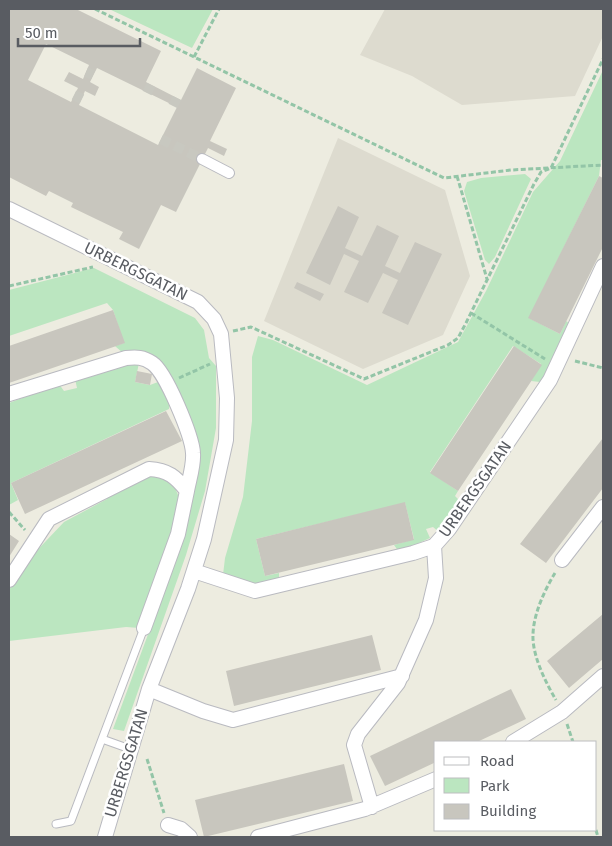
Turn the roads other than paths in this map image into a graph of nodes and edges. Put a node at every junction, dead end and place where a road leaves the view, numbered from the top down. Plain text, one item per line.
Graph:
1 (202, 159) tunnel mouth
2 (229, 173) dead end
3 (9, 209) edge
4 (603, 266) edge
5 (9, 394) edge
6 (187, 492) junction
7 (603, 507) edge
8 (434, 546) junction
9 (562, 560) road end
10 (194, 571) junction
11 (9, 580) edge
12 (144, 628) joint
13 (402, 676) junction
14 (603, 676) edge
15 (149, 689) junction
16 (102, 739) junction
17 (514, 741) edge
18 (130, 749) junction
19 (434, 779) edge
20 (372, 806) junction
21 (56, 824) dead end
22 (168, 825) road end
23 (105, 837) edge
24 (190, 837) edge
25 (258, 837) edge

1 - 2 street
3 - 10 street, URBERGSGATAN
4 - 8 street, URBERGSGATAN
5 - 6 street
6 - 11 street
6 - 12 street
7 - 9 street
8 - 10 street, URBERGSGATAN
8 - 13 street
10 - 15 street, URBERGSGATAN
12 - 16 lane
13 - 15 street, URBERGSGATAN
13 - 20 street
14 - 17 street
15 - 18 street, URBERGSGATAN
16 - 18 lane
16 - 21 lane
18 - 23 street, URBERGSGATAN
19 - 20 street
20 - 25 street
22 - 24 street

